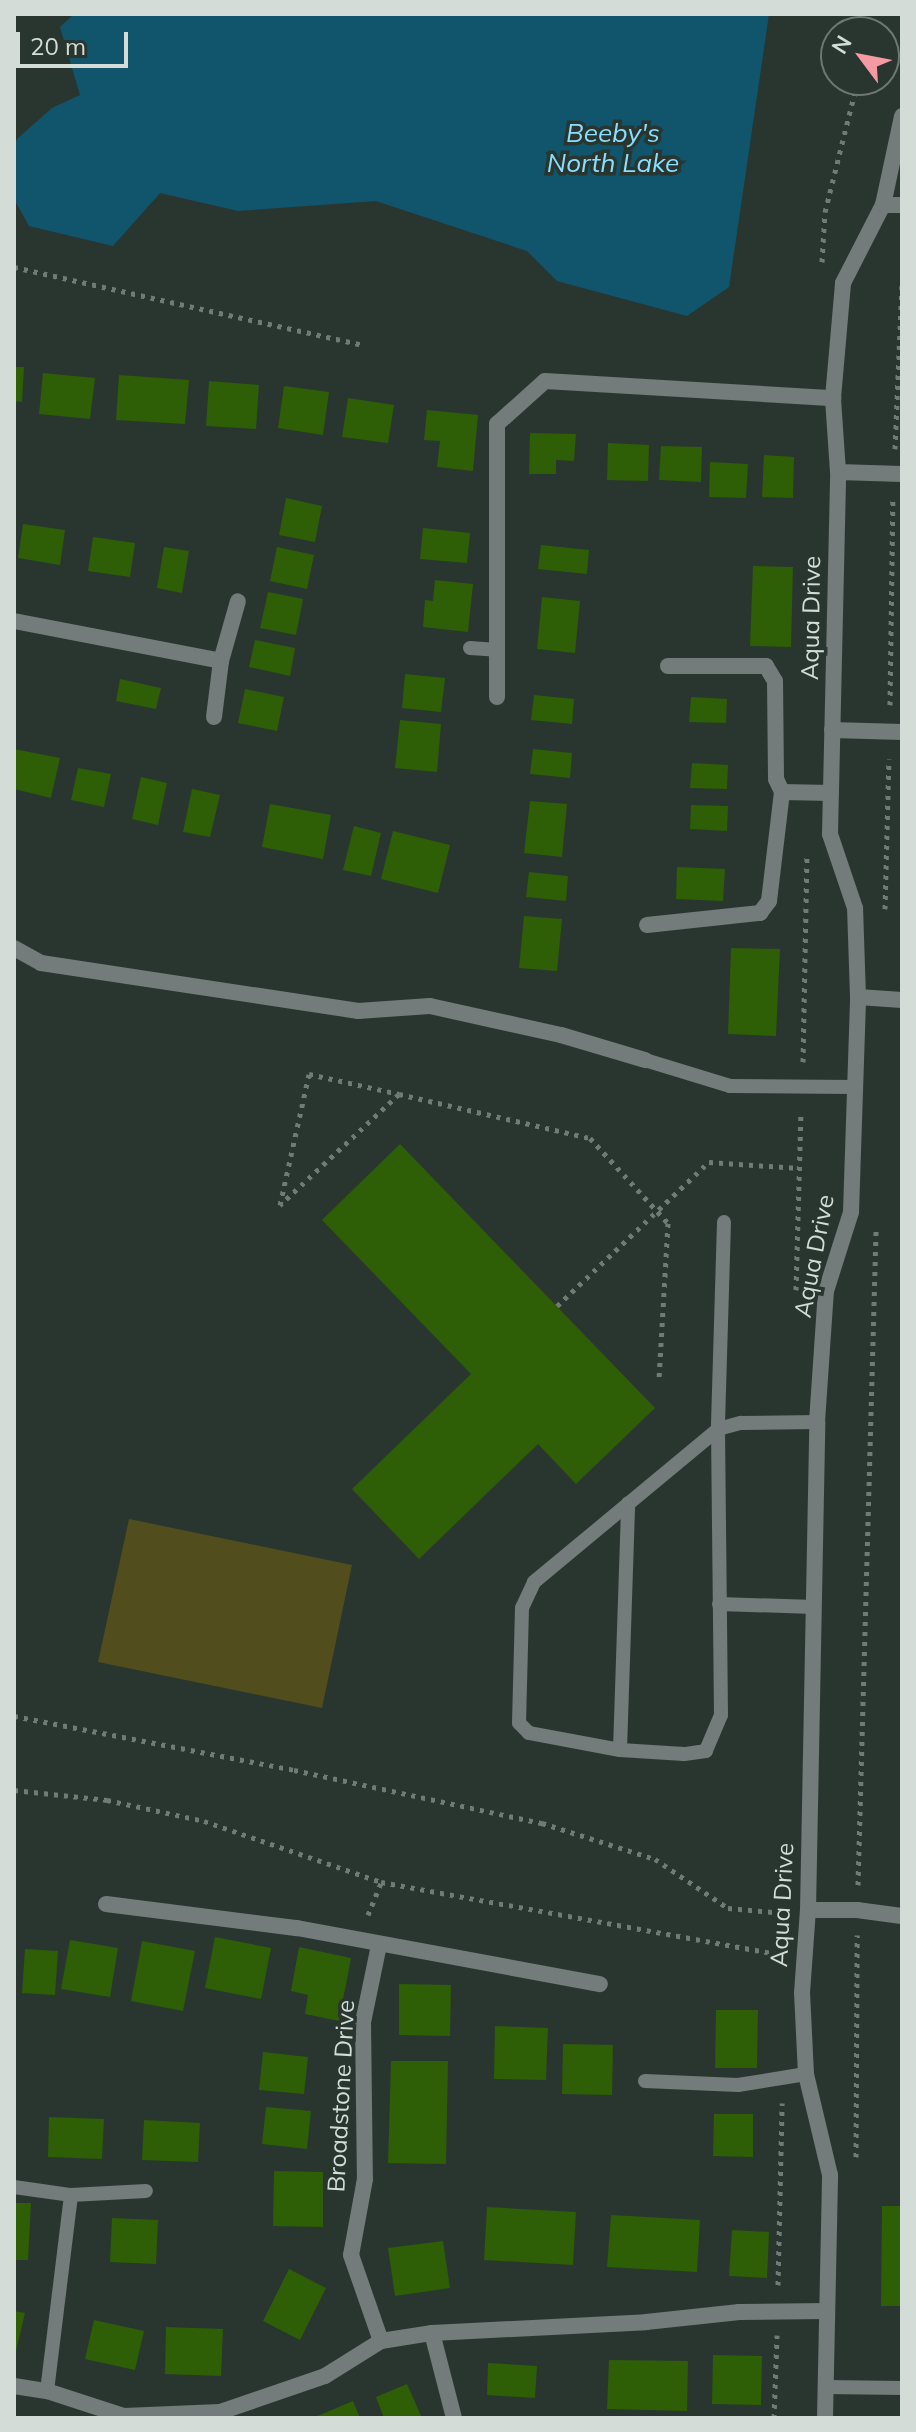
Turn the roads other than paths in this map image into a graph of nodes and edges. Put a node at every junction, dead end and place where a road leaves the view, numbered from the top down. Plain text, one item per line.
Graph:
1 (902, 116) edge
2 (883, 205) junction
3 (902, 205) edge
4 (833, 398) junction
5 (838, 472) junction
6 (898, 474) edge
7 (238, 601) dead end
8 (14, 621) edge
9 (470, 648) dead end
10 (497, 650) junction
11 (221, 661) junction
12 (668, 666) dead end
13 (497, 697) dead end
14 (214, 717) dead end
15 (832, 730) junction
16 (896, 732) edge
17 (782, 792) junction
18 (831, 793) junction
19 (647, 925) dead end
20 (14, 948) edge
21 (858, 997) junction
22 (902, 1000) edge
23 (645, 1060) joint
24 (853, 1087) junction
25 (724, 1222) dead end
26 (817, 1422) junction
27 (718, 1429) junction
28 (628, 1503) junction
29 (719, 1604) junction
30 (814, 1607) junction
31 (620, 1750) junction
32 (106, 1904) dead end
33 (808, 1910) junction
34 (902, 1916) edge
35 (379, 1945) junction
36 (600, 1984) dead end
37 (806, 2074) junction
38 (645, 2081) dead end
39 (14, 2187) edge
40 (146, 2191) dead end
41 (71, 2195) junction
42 (826, 2311) junction
43 (432, 2333) junction
44 (381, 2341) junction
45 (14, 2386) edge
46 (826, 2387) junction
47 (902, 2388) edge
48 (47, 2391) junction
49 (454, 2418) edge
50 (825, 2418) edge

1 - 2 street, Aqua Drive
2 - 3 street
2 - 4 street, Aqua Drive
4 - 5 street, Aqua Drive
4 - 10 street
5 - 6 street
5 - 15 street, Aqua Drive
7 - 11 street
8 - 11 street
9 - 10 lane
10 - 13 street
11 - 14 street
12 - 17 street
15 - 16 street
15 - 18 street, Aqua Drive
17 - 18 street
17 - 19 street
18 - 21 street, Aqua Drive
20 - 23 street
21 - 22 street
21 - 24 street, Aqua Drive
23 - 24 lane
24 - 26 street, Aqua Drive
25 - 27 lane
26 - 27 lane
26 - 30 street, Aqua Drive
27 - 28 lane
27 - 29 lane
28 - 31 lane
28 - 31 lane
29 - 30 lane
29 - 31 lane
30 - 33 street, Aqua Drive
32 - 35 street
33 - 34 street
33 - 37 street, Aqua Drive
35 - 36 street
35 - 44 street, Broadstone Drive
37 - 38 lane
37 - 42 street, Aqua Drive
39 - 41 lane
40 - 41 lane
41 - 48 lane
42 - 43 street
42 - 46 street, Aqua Drive
43 - 44 street
43 - 49 street
44 - 48 street
45 - 48 street
46 - 47 lane
46 - 50 street, Aqua Drive

